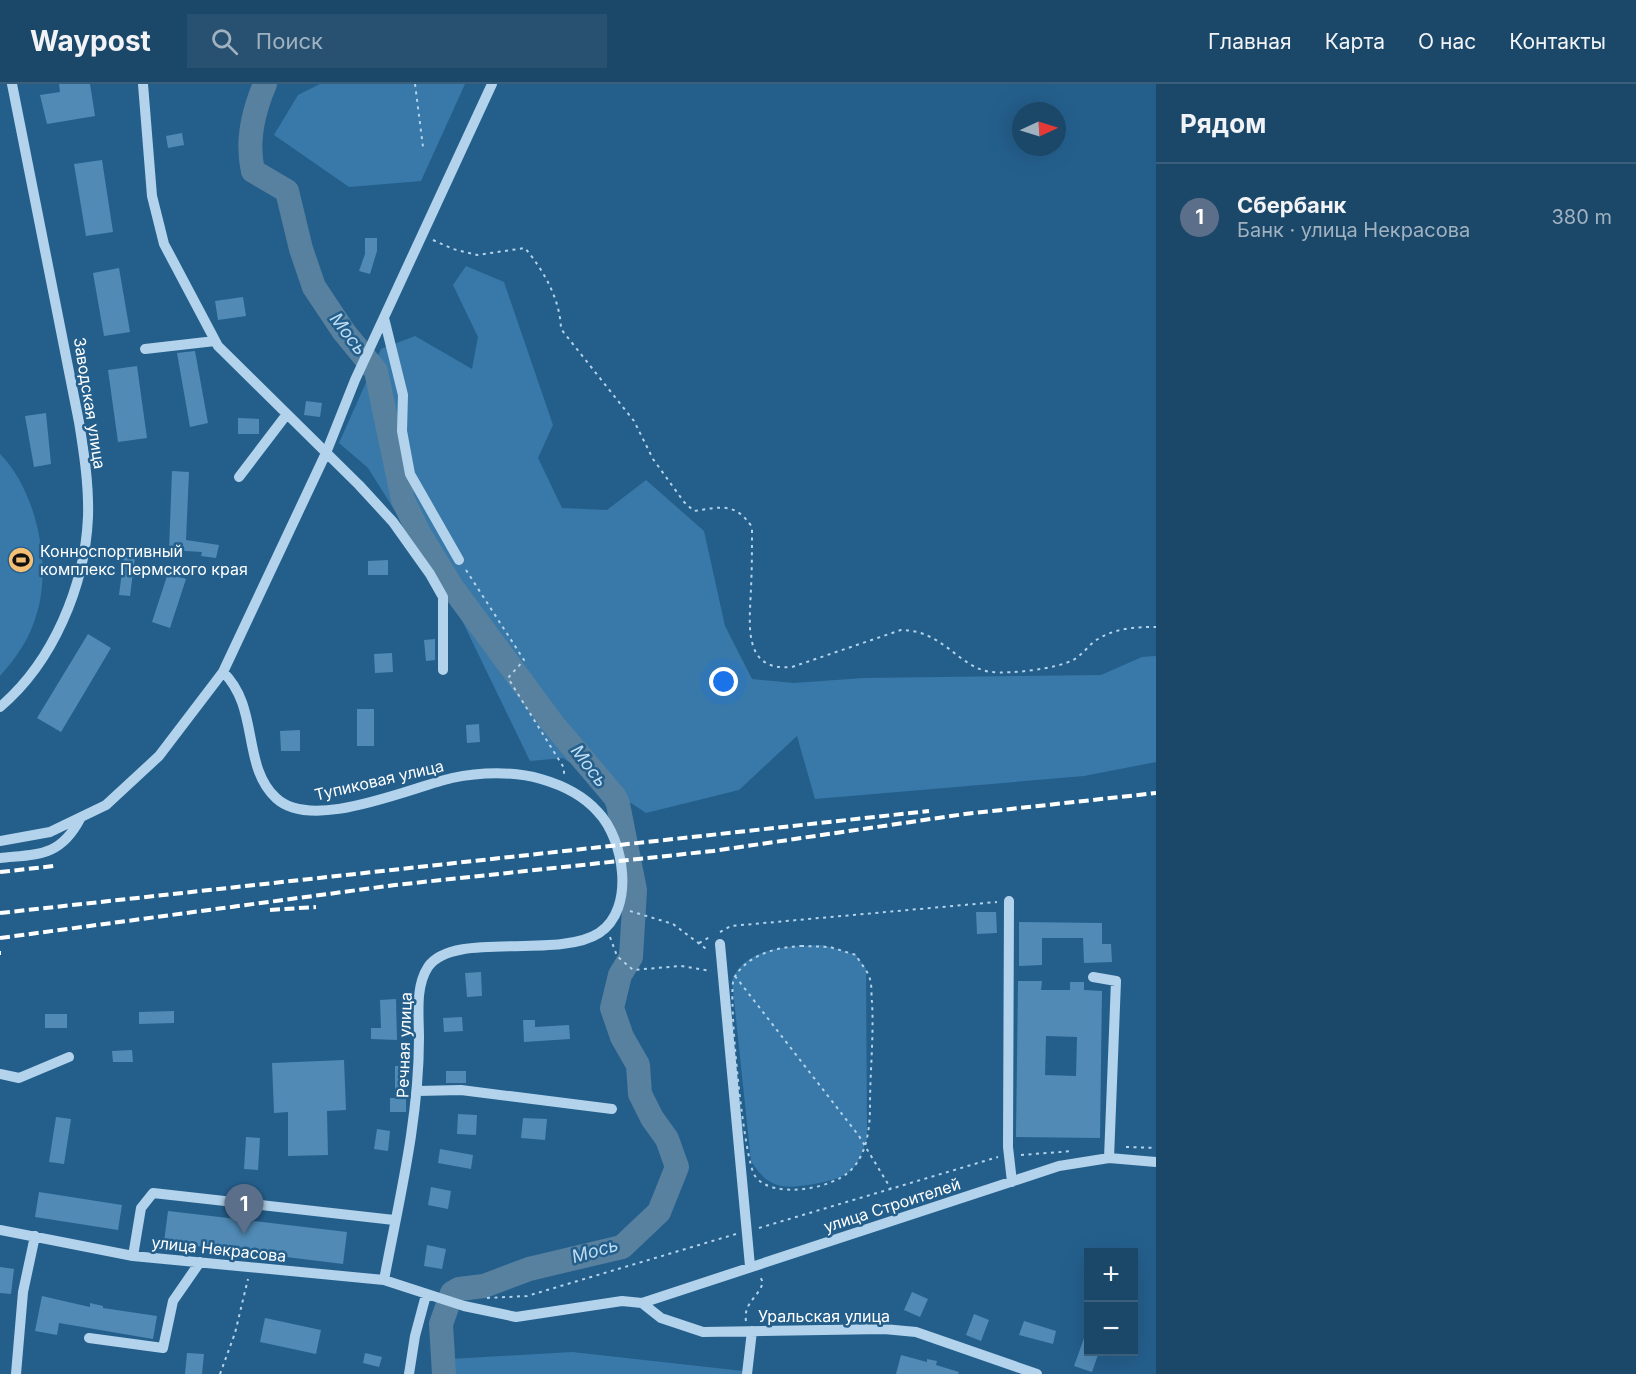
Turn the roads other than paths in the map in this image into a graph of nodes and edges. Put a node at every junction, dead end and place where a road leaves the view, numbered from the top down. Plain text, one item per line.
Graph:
1 (12, 84) edge
2 (143, 84) edge
3 (492, 84) edge
4 (384, 318) junction
5 (215, 341) junction
6 (145, 349) dead end
7 (287, 414) junction
8 (326, 453) junction
9 (239, 477) dead end
10 (459, 560) road end
11 (443, 670) dead end
12 (224, 672) junction
13 (0, 707) edge
14 (80, 819) junction
15 (0, 841) edge
16 (0, 858) edge
17 (1009, 901) road end
18 (606, 927) joint
19 (720, 944) dead end
20 (1093, 977) dead end
21 (69, 1057) dead end
22 (0, 1074) edge
23 (418, 1091) junction
24 (612, 1109) dead end
25 (1109, 1153) junction
26 (1156, 1162) edge
27 (1012, 1182) junction
28 (394, 1220) junction
29 (0, 1230) edge
30 (35, 1236) junction
31 (133, 1256) junction
32 (200, 1262) junction
33 (750, 1266) junction
34 (384, 1280) junction
35 (431, 1296) junction
36 (642, 1303) junction
37 (752, 1331) junction
38 (89, 1338) dead end
39 (1007, 1369) edge
40 (16, 1374) edge
41 (409, 1374) edge
42 (747, 1374) edge
43 (1037, 1374) edge

1 - 13 street, Заводская улица
2 - 5 street
3 - 4 street
4 - 8 street
4 - 10 street
5 - 6 street
5 - 7 street
7 - 8 street
7 - 9 street
8 - 11 street
8 - 12 street
12 - 14 street
12 - 18 street, Тупиковая улица
14 - 15 street
14 - 16 street
17 - 27 street
18 - 23 street, Речная улица
19 - 33 street
20 - 25 street
21 - 22 street
23 - 24 street
23 - 28 street, Речная улица
25 - 26 street, улица Строителей
25 - 27 street, улица Строителей
27 - 33 street, улица Строителей
28 - 31 street
28 - 34 street, Речная улица
29 - 30 street, улица Некрасова
30 - 31 street, улица Некрасова
30 - 40 street
31 - 32 street, улица Некрасова
32 - 34 street, улица Некрасова
32 - 38 street
33 - 36 street, улица Строителей
34 - 35 street, улица Некрасова
35 - 36 street, улица Некрасова
35 - 41 street
36 - 37 street, Уральская улица
37 - 39 street, Уральская улица
37 - 42 street
39 - 43 street, Уральская улица

